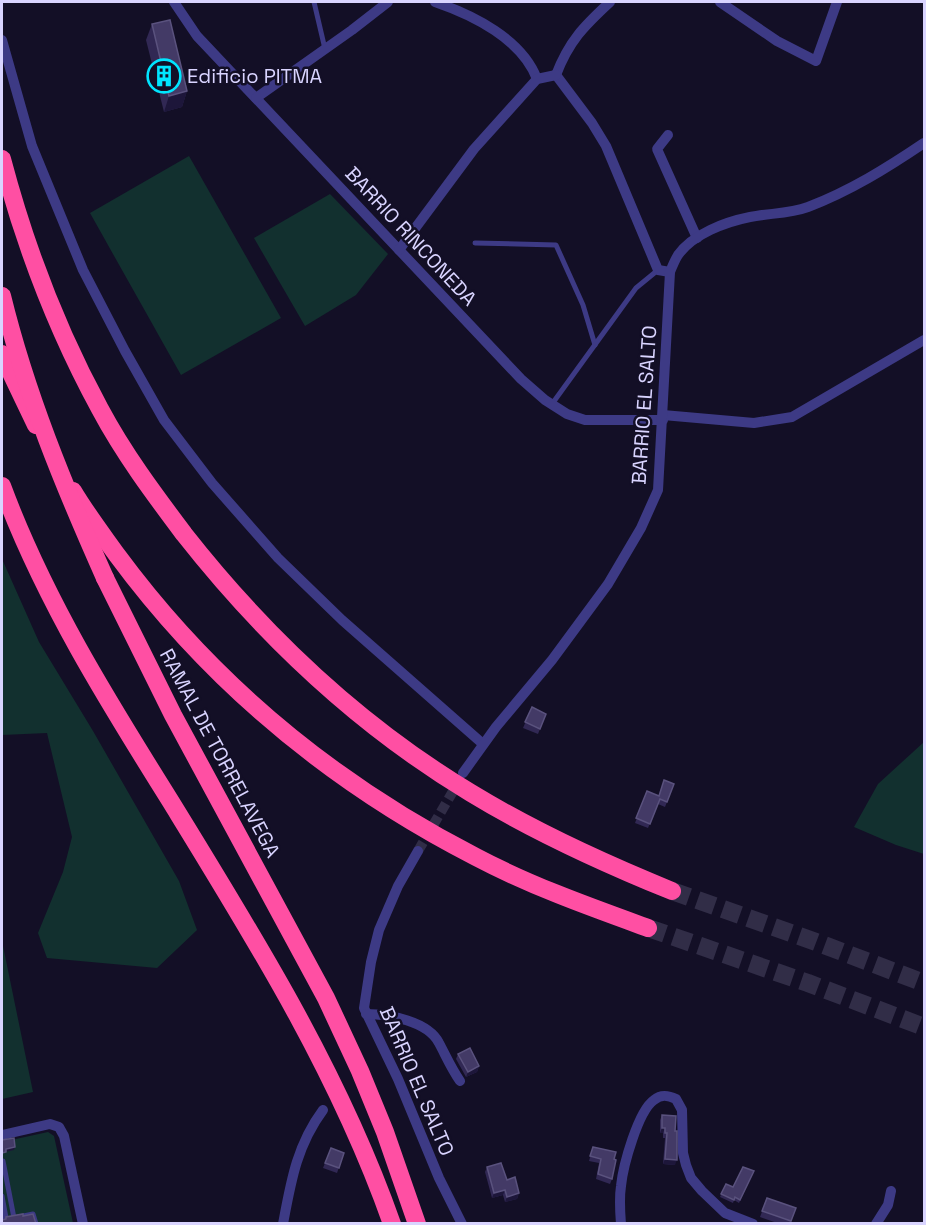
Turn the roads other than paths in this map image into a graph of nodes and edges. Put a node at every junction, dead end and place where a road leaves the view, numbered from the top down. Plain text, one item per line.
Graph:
1 (174, 2) edge
2 (314, 2) edge
3 (388, 2) edge
4 (435, 2) edge
5 (610, 2) edge
6 (720, 2) edge
7 (837, 2) edge
8 (2, 40) edge
9 (325, 50) junction
10 (556, 75) junction
11 (537, 79) junction
12 (256, 98) junction
13 (668, 135) dead end
14 (924, 143) edge
15 (2, 159) edge
16 (697, 238) junction
17 (475, 243) dead end
18 (399, 250) junction
19 (664, 271) junction
20 (2, 296) edge
21 (924, 340) edge
22 (595, 345) junction
23 (2, 354) edge
24 (552, 404) junction
25 (663, 418) junction
26 (2, 486) edge
27 (483, 744) junction
28 (463, 773) tunnel mouth
29 (418, 851) tunnel mouth
30 (672, 891) tunnel mouth
31 (648, 928) tunnel mouth
32 (366, 1014) junction
33 (460, 1081) dead end
34 (323, 1110) dead end
35 (2, 1135) edge
36 (3, 1161) edge
37 (891, 1191) dead end
38 (2, 1196) edge
39 (2, 1220) edge
40 (36, 1224) edge
41 (83, 1224) edge
42 (283, 1224) edge
43 (392, 1224) edge
44 (417, 1224) edge
45 (462, 1224) edge
46 (621, 1224) edge
47 (753, 1224) edge
48 (876, 1224) edge

1 - 12 street, BARRIO RINCONEDA
2 - 9 lane
3 - 9 street
4 - 11 street
5 - 10 street
6 - 7 street
8 - 27 street
9 - 12 street
10 - 11 street
10 - 19 street
11 - 18 street
12 - 18 street, BARRIO RINCONEDA
13 - 16 street
14 - 16 street
15 - 30 highway
16 - 19 street
17 - 22 lane
18 - 24 street, BARRIO RINCONEDA
19 - 22 lane
19 - 25 street, BARRIO EL SALTO
20 - 44 highway, RAMAL DE TORRELAVEGA, bridge
21 - 25 street, BARRIO RINCONEDA
22 - 24 lane
23 - 31 highway
24 - 25 street, BARRIO RINCONEDA
25 - 27 street, BARRIO EL SALTO
26 - 43 highway
27 - 28 street, BARRIO EL SALTO
29 - 32 street, BARRIO EL SALTO
32 - 33 street
32 - 45 street, BARRIO EL SALTO
34 - 42 street
35 - 41 street
36 - 40 lane
37 - 48 street
38 - 39 lane
46 - 47 street

